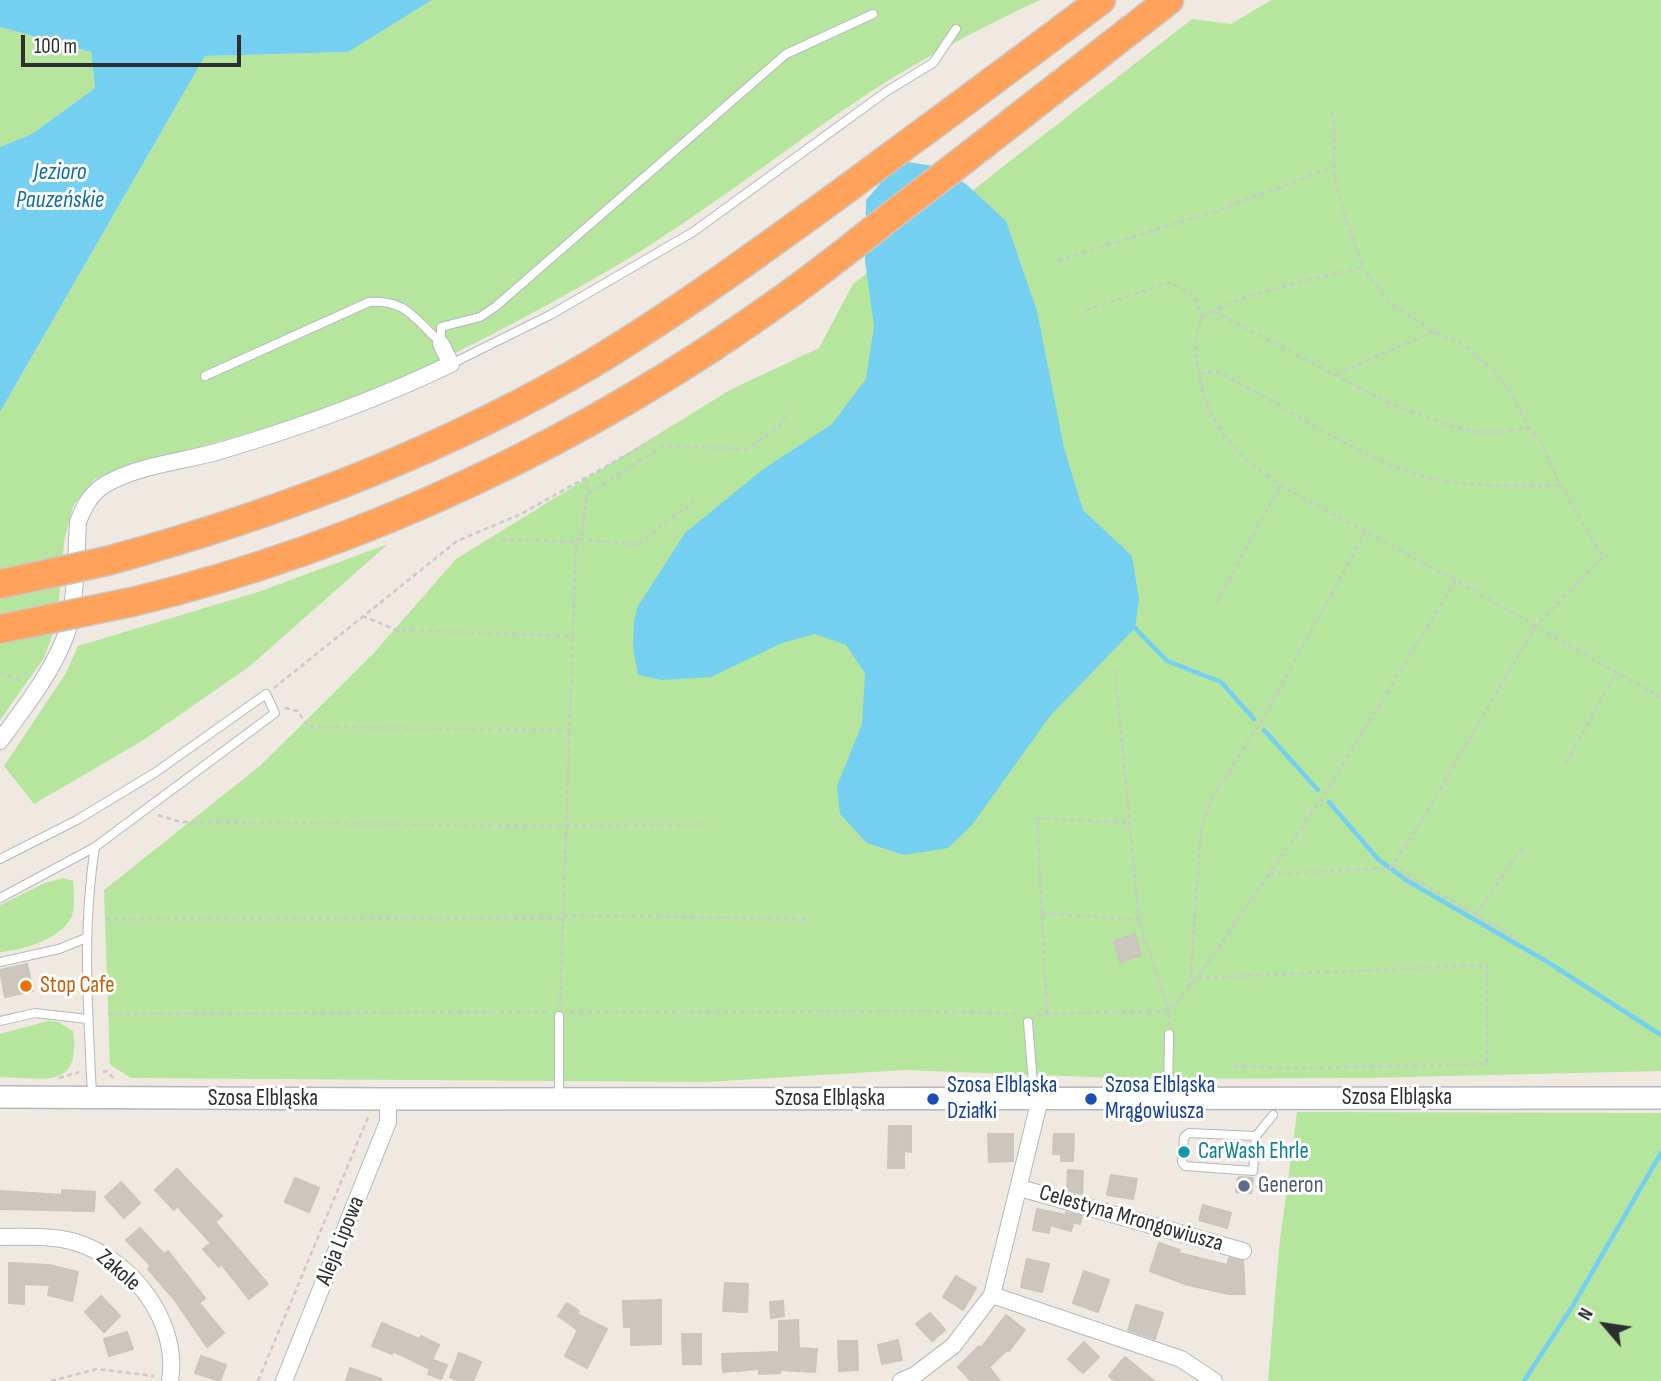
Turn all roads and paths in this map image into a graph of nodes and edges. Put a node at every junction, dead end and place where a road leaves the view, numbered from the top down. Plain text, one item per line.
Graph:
1 (1101, 0) edge
2 (1169, 0) edge
3 (873, 14) dead end
4 (956, 29) dead end
5 (1332, 112) dead end
6 (1335, 167) junction
7 (1058, 261) dead end
8 (1363, 267) junction
9 (1085, 310) dead end
10 (1213, 311) junction
11 (1202, 319) junction
12 (1434, 331) junction
13 (440, 342) junction
14 (451, 364) junction
15 (1198, 374) junction
16 (1335, 375) junction
17 (205, 376) dead end
18 (788, 410) dead end
19 (1529, 428) junction
20 (653, 440) dead end
21 (586, 477) junction
22 (1280, 486) junction
23 (1561, 486) junction
24 (588, 495) junction
25 (695, 500) dead end
26 (1366, 532) junction
27 (501, 539) dead end
28 (577, 540) junction
29 (1456, 580) junction
30 (0, 584) edge
31 (1216, 603) dead end
32 (362, 616) junction
33 (1535, 627) junction
34 (0, 629) edge
35 (573, 636) junction
36 (1115, 670) dead end
37 (0, 672) edge
38 (1616, 673) junction
39 (38, 688) junction
40 (266, 694) junction
41 (1661, 697) edge
42 (275, 713) junction
43 (570, 730) junction
44 (0, 741) edge
45 (1566, 763) dead end
46 (145, 811) junction
47 (1130, 823) junction
48 (708, 824) dead end
49 (566, 826) junction
50 (95, 847) junction
51 (1522, 848) dead end
52 (0, 859) edge
53 (1392, 866) junction
54 (1270, 874) junction
55 (0, 898) edge
56 (1042, 913) junction
57 (1476, 914) junction
58 (563, 917) junction
59 (105, 919) dead end
60 (810, 919) dead end
61 (1139, 920) junction
62 (86, 938) junction
63 (1519, 939) dead end
64 (0, 962) edge
65 (1197, 978) junction
66 (1190, 986) junction
67 (1169, 1011) junction
68 (108, 1014) dead end
69 (560, 1014) junction
70 (1046, 1014) junction
71 (87, 1019) junction
72 (0, 1021) edge
73 (1028, 1022) dead end
74 (1169, 1034) dead end
75 (1232, 1066) dead end
76 (107, 1071) dead end
77 (90, 1072) junction
78 (55, 1080) dead end
79 (0, 1097) edge
80 (92, 1098) junction
81 (1168, 1098) junction
82 (1661, 1098) edge
83 (559, 1099) junction
84 (1037, 1099) junction
85 (380, 1104) junction
86 (1273, 1115) dead end
87 (1255, 1136) junction
88 (1020, 1188) junction
89 (0, 1237) edge
90 (1242, 1251) dead end
91 (992, 1295) junction
92 (170, 1380) edge
93 (51, 1381) edge
94 (258, 1381) edge
95 (284, 1381) edge
96 (901, 1381) edge
97 (1214, 1381) edge

1 - 30 highway, bridge
2 - 34 highway, bridge
3 - 13 lane
4 - 14 lane
5 - 6 path
6 - 7 path
6 - 8 path
8 - 10 path
8 - 12 path
9 - 11 path
10 - 11 path
10 - 16 path
11 - 15 path
12 - 16 path
12 - 19 path
13 - 14 street
13 - 17 lane
14 - 39 street
15 - 22 path
15 - 23 path
16 - 19 path
18 - 24 path
19 - 23 path
20 - 21 path
21 - 24 path
21 - 32 path
22 - 26 path
22 - 31 path
23 - 33 path
24 - 28 path
25 - 28 path
26 - 29 path
26 - 66 path
27 - 28 path
28 - 35 path
29 - 33 path
29 - 54 path
32 - 35 path
32 - 40 path
33 - 38 path
33 - 53 path
35 - 43 path
36 - 47 path
37 - 39 path
38 - 41 path
38 - 45 path
39 - 44 street
40 - 42 lane
40 - 52 lane
42 - 43 path
42 - 46 lane
43 - 49 path
46 - 49 path
46 - 50 lane
47 - 56 path
47 - 61 path
48 - 49 path
49 - 58 path
50 - 55 lane
50 - 62 lane
51 - 57 path
53 - 54 path
53 - 57 path
54 - 65 path
56 - 61 path
56 - 70 path
57 - 63 path
58 - 59 path
58 - 60 path
58 - 69 path
61 - 67 path
62 - 64 lane
62 - 71 lane
65 - 66 path
65 - 75 path
66 - 67 path
67 - 70 path
68 - 69 path
69 - 70 path
69 - 83 lane
71 - 72 lane
71 - 77 lane
73 - 84 lane
74 - 81 lane
76 - 77 path
77 - 78 path
77 - 80 lane
79 - 80 main road, Szosa Elbląska
80 - 85 main road, Szosa Elbląska
81 - 82 main road, Szosa Elbląska
81 - 84 main road, Szosa Elbląska
83 - 84 main road, Szosa Elbląska
83 - 85 main road, Szosa Elbląska
84 - 88 street, Celestyna Mrongowiusza
85 - 94 path
85 - 95 street, Aleja Lipowa
86 - 87 lane
87 - 87 lane
88 - 90 street, Celestyna Mrongowiusza
88 - 91 street, Celestyna Mrongowiusza
89 - 92 street, Zakole
91 - 96 street, Celestyna Mrongowiusza
91 - 97 street
92 - 93 path

